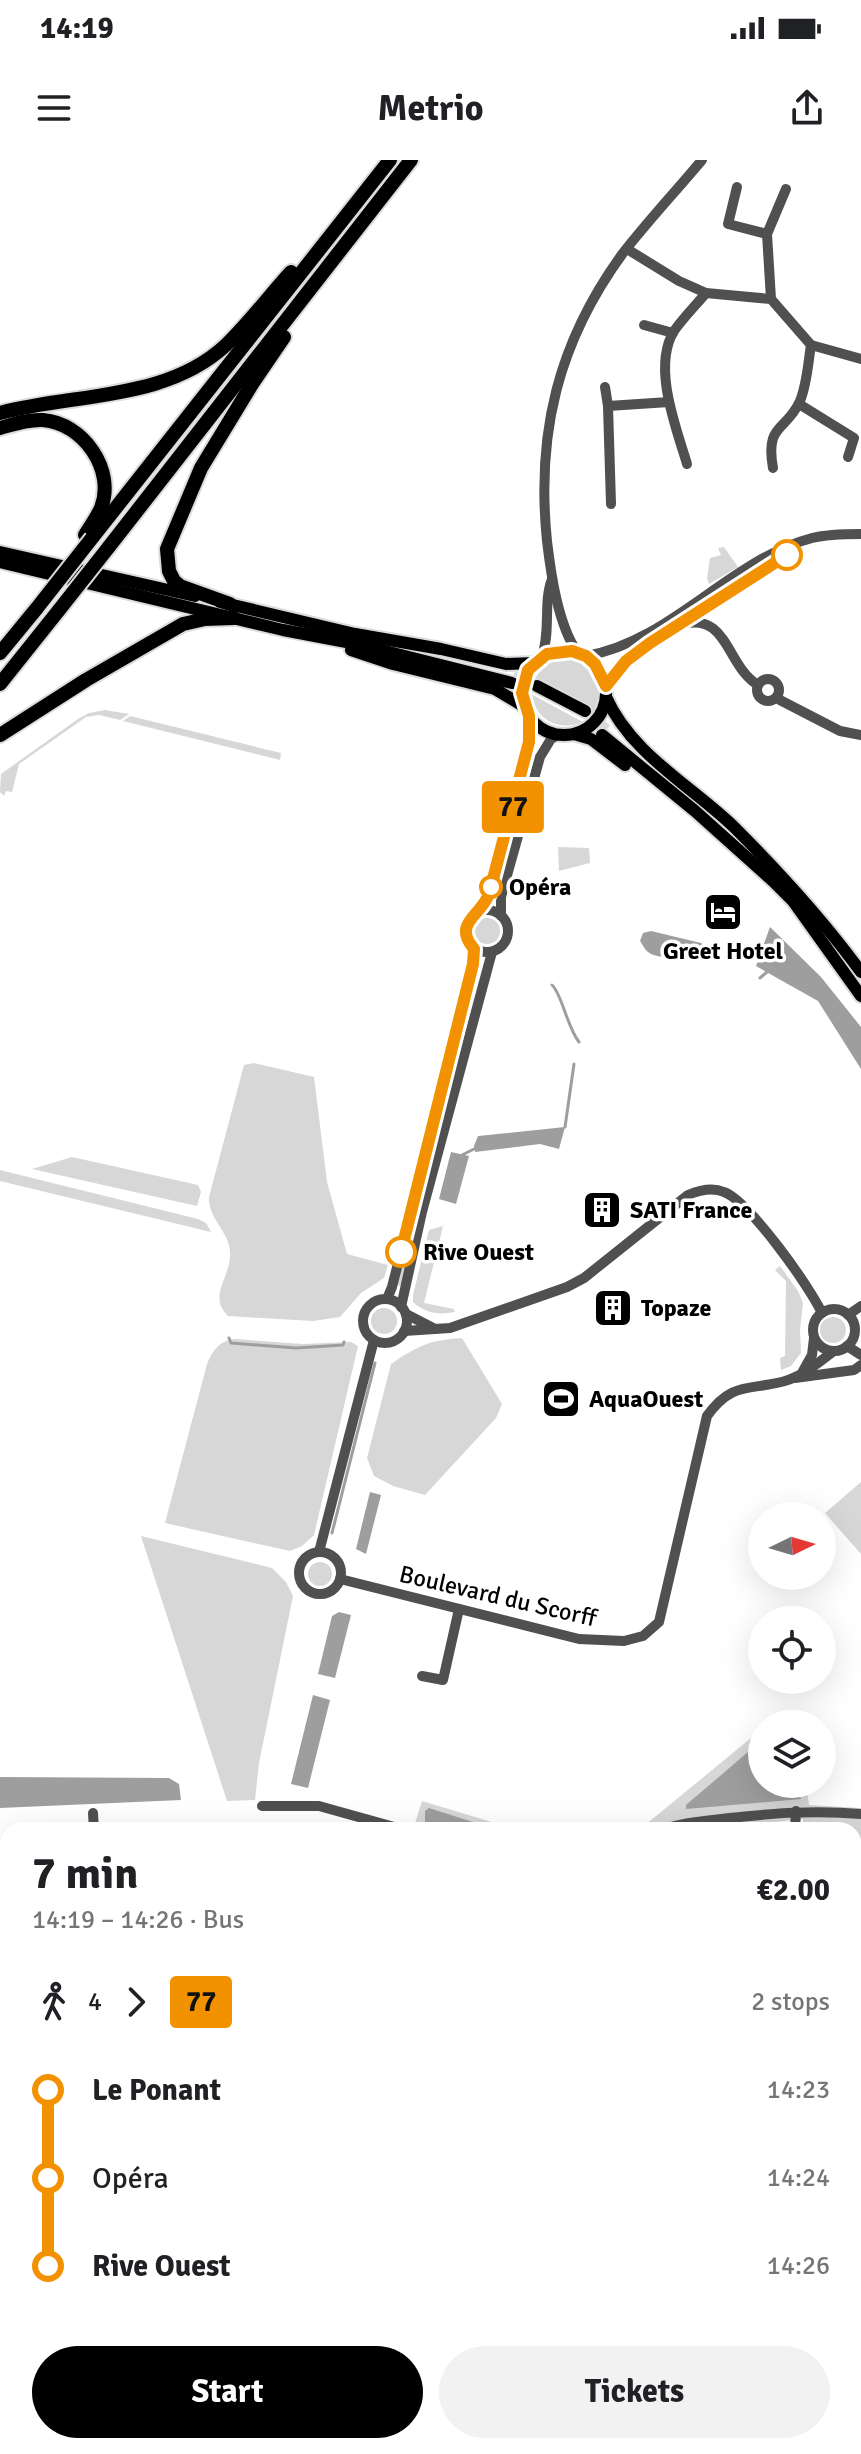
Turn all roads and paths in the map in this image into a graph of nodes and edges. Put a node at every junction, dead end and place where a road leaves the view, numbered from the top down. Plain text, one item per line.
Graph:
1 (390, 160) edge
2 (411, 160) edge
3 (702, 160) edge
4 (737, 187) dead end
5 (786, 189) dead end
6 (368, 190) junction
7 (366, 218) junction
8 (767, 234) junction
9 (627, 249) junction
10 (706, 293) junction
11 (771, 299) junction
12 (644, 325) dead end
13 (673, 333) junction
14 (811, 345) junction
15 (861, 359) edge
16 (605, 387) dead end
17 (669, 402) junction
18 (799, 404) junction
19 (608, 406) junction
20 (0, 413) edge
21 (0, 428) edge
22 (848, 457) dead end
23 (687, 464) dead end
24 (773, 468) dead end
25 (611, 504) dead end
26 (860, 534) edge
27 (88, 537) junction
28 (0, 552) edge
29 (0, 562) edge
30 (552, 579) junction
31 (163, 589) junction
32 (34, 605) junction
33 (232, 611) junction
34 (671, 629) junction
35 (314, 636) junction
36 (0, 642) edge
37 (0, 653) edge
38 (581, 654) junction
39 (538, 660) junction
40 (0, 684) edge
41 (758, 685) junction
42 (536, 688) tunnel mouth
43 (606, 692) junction
44 (776, 698) junction
45 (527, 711) junction
46 (583, 714) tunnel mouth
47 (559, 734) junction
48 (574, 734) junction
49 (0, 735) edge
50 (861, 735) edge
51 (735, 847) junction
52 (758, 853) junction
53 (481, 911) junction
54 (501, 916) junction
55 (474, 949) junction
56 (492, 952) junction
57 (861, 972) edge
58 (861, 996) edge
59 (387, 1299) junction
60 (861, 1306) edge
61 (404, 1310) junction
62 (822, 1313) junction
63 (848, 1315) junction
64 (437, 1330) junction
65 (404, 1331) junction
66 (814, 1336) junction
67 (374, 1340) junction
68 (847, 1346) junction
69 (834, 1351) junction
70 (861, 1355) edge
71 (861, 1365) edge
72 (797, 1375) junction
73 (319, 1552) junction
74 (340, 1579) junction
75 (459, 1609) junction
76 (422, 1676) dead end
77 (262, 1806) dead end
78 (796, 1811) junction
79 (93, 1813) dead end
80 (861, 1814) edge
81 (94, 1822) edge
82 (376, 1822) edge
83 (695, 1822) edge
84 (795, 1822) edge

1 - 6 highway
2 - 7 highway
3 - 9 street
4 - 8 street
5 - 8 street
6 - 20 highway
6 - 27 highway
7 - 33 highway
7 - 40 highway, bridge
8 - 11 street
9 - 10 street
9 - 30 street
10 - 11 street
10 - 13 street
11 - 14 street
12 - 13 street
13 - 17 street
14 - 15 street
14 - 18 street
16 - 19 street
17 - 19 street
17 - 23 street
18 - 22 street
18 - 24 street
19 - 25 street
21 - 27 highway
26 - 34 street
26 - 38 street
27 - 32 highway, bridge
28 - 31 main road
29 - 33 main road
30 - 38 street
30 - 39 street
31 - 33 main road
31 - 35 main road
32 - 36 highway
32 - 37 highway
33 - 35 main road
33 - 39 main road
33 - 49 highway
34 - 41 street
34 - 43 street
35 - 45 main road
38 - 39 main road
38 - 43 main road
39 - 45 main road
41 - 44 street
41 - 44 street
42 - 46 main road
43 - 48 main road
43 - 52 main road
44 - 50 street
45 - 47 main road
45 - 53 street
47 - 48 main road
47 - 54 street
48 - 51 main road
51 - 52 main road
51 - 58 main road
52 - 57 main road
53 - 54 street
53 - 55 street
54 - 56 street
55 - 56 street
55 - 59 street
56 - 61 street
59 - 61 street
59 - 67 street
60 - 63 street
61 - 64 street
61 - 65 street
62 - 63 street
62 - 64 street
62 - 66 street
63 - 68 street
64 - 65 street
65 - 67 street
66 - 69 street
66 - 72 street
67 - 73 street
68 - 69 street
68 - 70 street
69 - 72 street, Boulevard du Scorff
71 - 72 street
72 - 75 street, Boulevard du Scorff
73 - 74 street
73 - 74 street
74 - 75 street, Boulevard du Scorff
75 - 76 street
77 - 82 street
78 - 80 street
78 - 83 street
78 - 84 street
79 - 81 street

